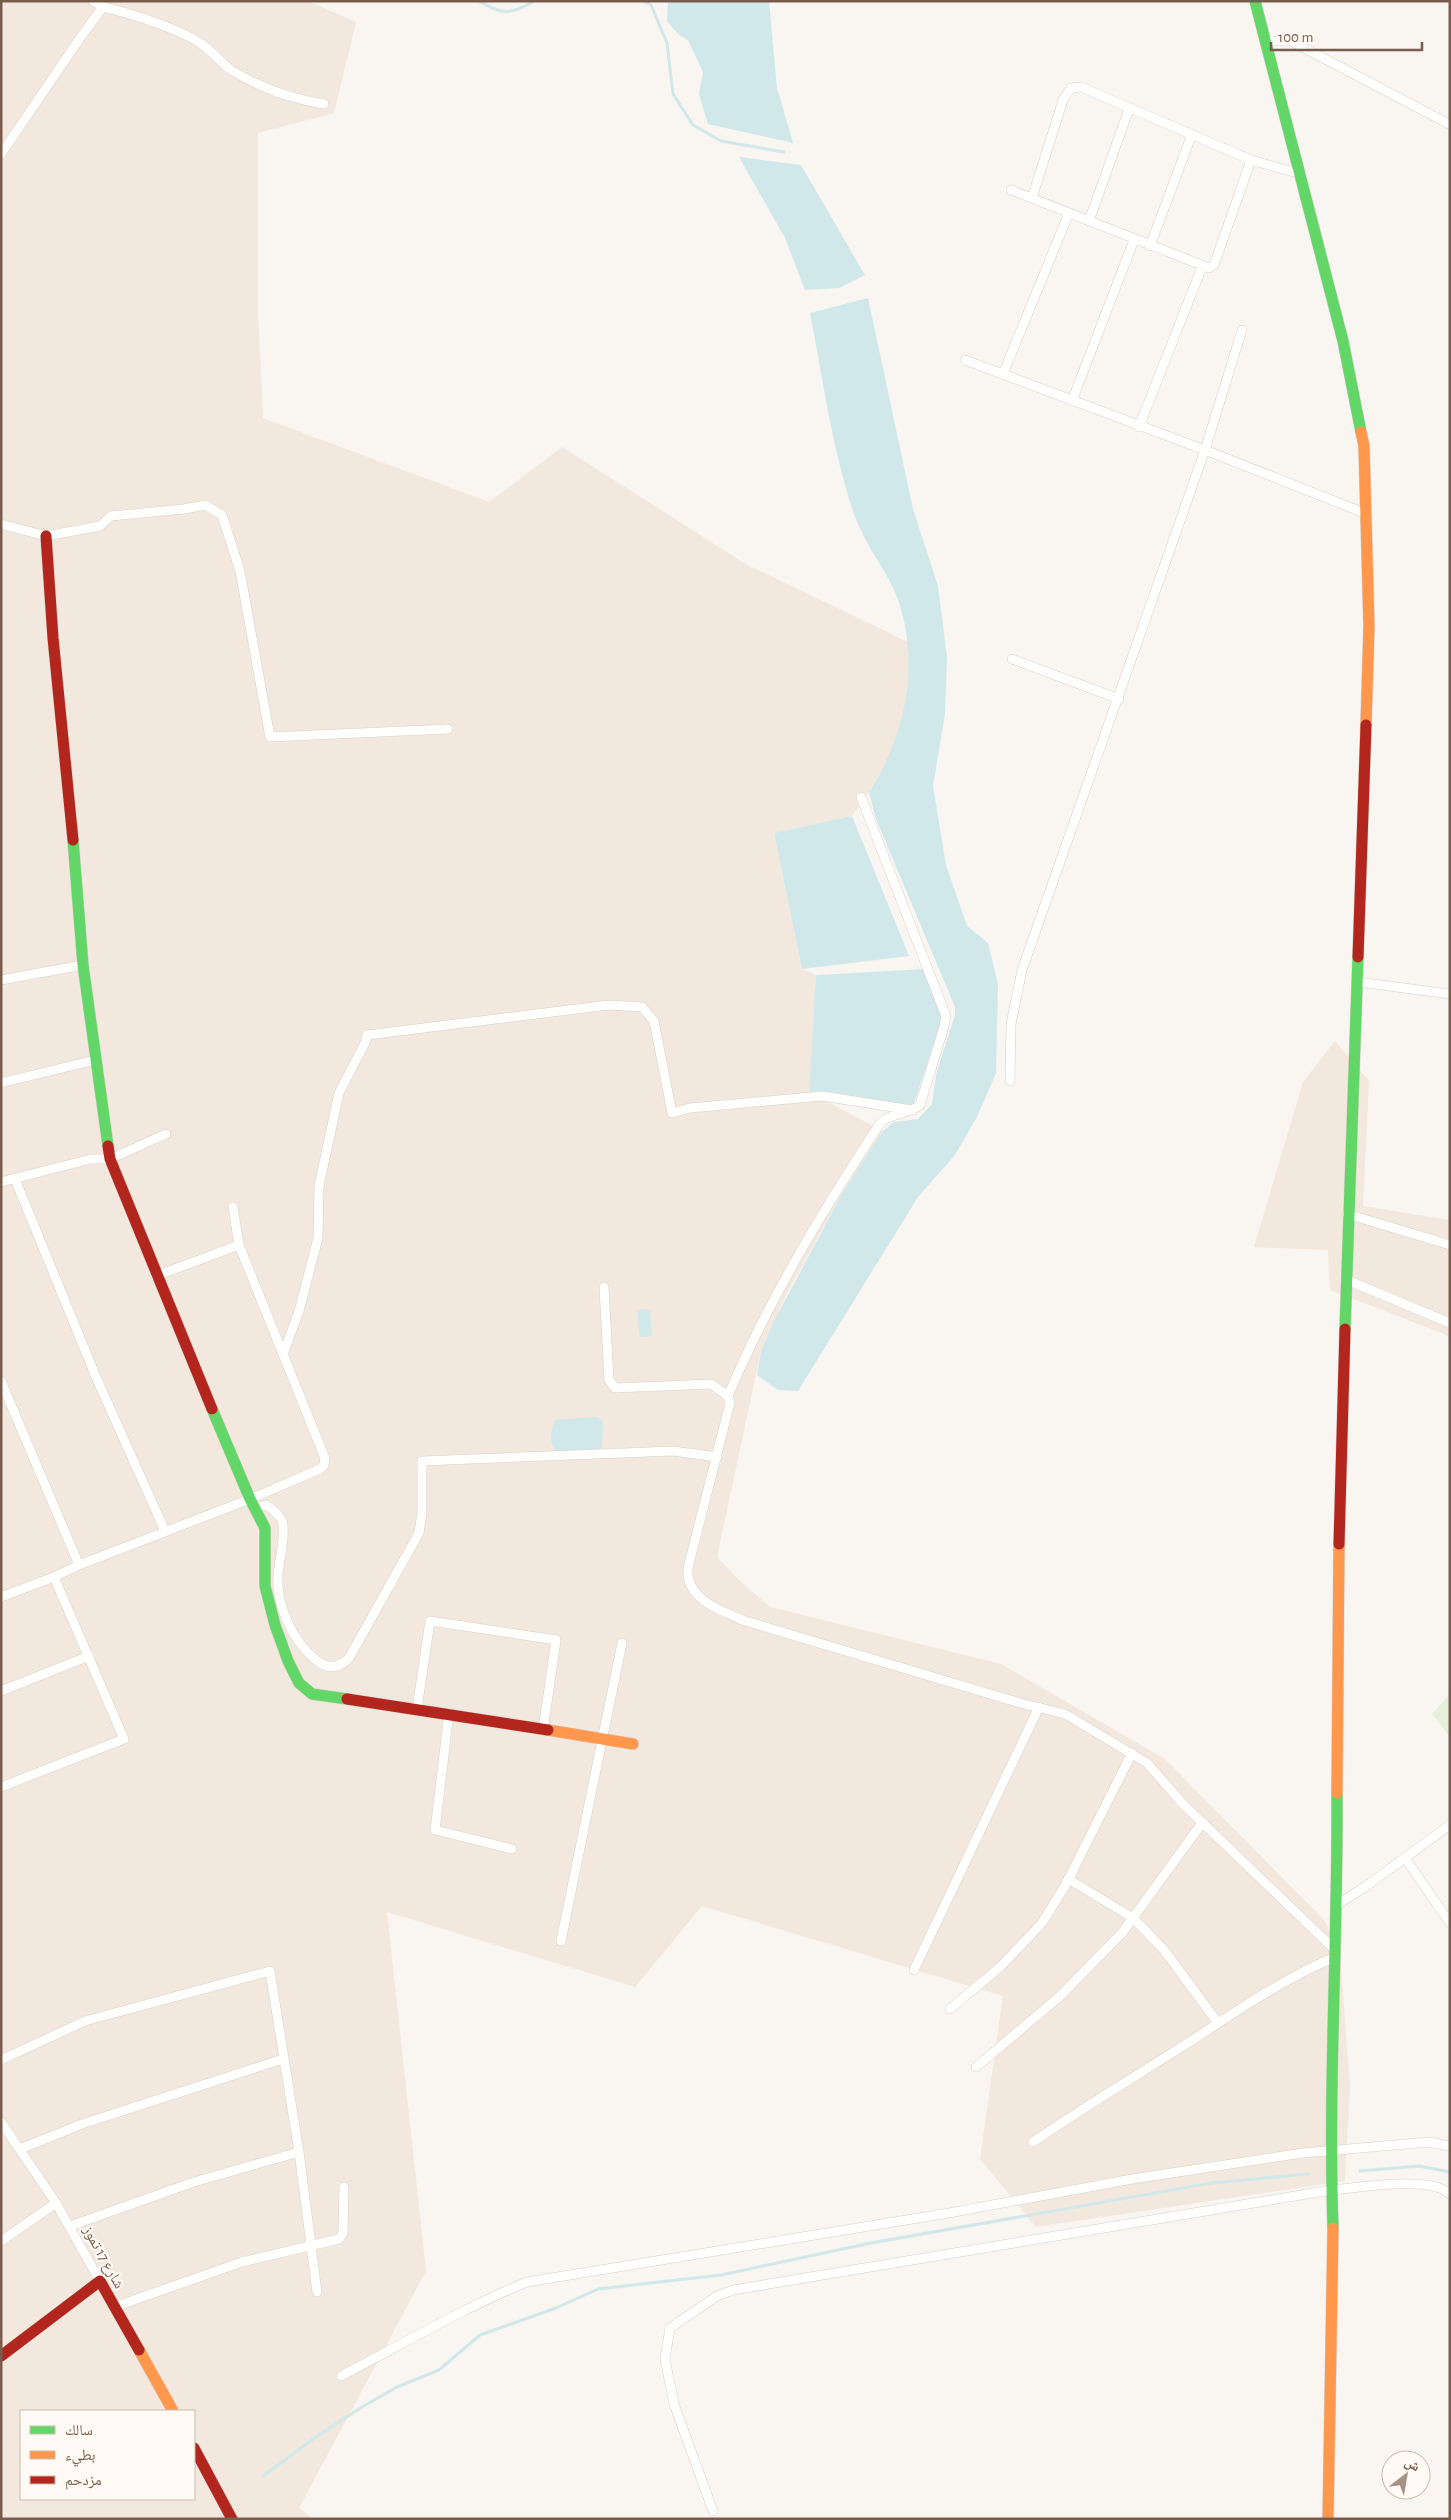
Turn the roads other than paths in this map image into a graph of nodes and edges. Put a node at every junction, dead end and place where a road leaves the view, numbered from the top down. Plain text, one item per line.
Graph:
1 (93, 1) edge
2 (1255, 1) edge
3 (103, 7) junction
4 (1266, 41) junction
5 (324, 104) dead end
6 (1130, 109) junction
7 (1449, 124) edge
8 (1192, 134) junction
9 (1, 154) edge
10 (1251, 160) junction
11 (1301, 174) junction
12 (1012, 190) dead end
13 (1032, 198) junction
14 (1069, 213) junction
15 (1089, 221) junction
16 (1134, 240) junction
17 (1150, 246) junction
18 (1202, 267) junction
19 (1242, 330) dead end
20 (966, 360) dead end
21 (1003, 374) junction
22 (1072, 401) junction
23 (1139, 427) junction
24 (1205, 450) junction
25 (1366, 514) junction
26 (1, 524) edge
27 (46, 536) junction
28 (1012, 659) dead end
29 (1119, 699) junction
30 (448, 729) dead end
31 (861, 797) dead end
32 (83, 965) junction
33 (1, 980) edge
34 (1358, 982) junction
35 (1450, 994) edge
36 (95, 1060) junction
37 (1010, 1081) dead end
38 (1, 1083) edge
39 (912, 1110) junction
40 (166, 1134) dead end
41 (110, 1159) junction
42 (14, 1179) junction
43 (1, 1182) edge
44 (233, 1207) dead end
45 (1347, 1214) junction
46 (239, 1245) junction
47 (1450, 1245) edge
48 (156, 1276) junction
49 (1347, 1280) junction
50 (604, 1287) dead end
51 (1450, 1323) edge
52 (284, 1352) junction
53 (1, 1381) edge
54 (728, 1396) junction
55 (717, 1457) junction
56 (252, 1504) junction
57 (164, 1531) junction
58 (78, 1565) junction
59 (54, 1578) junction
60 (1, 1597) edge
61 (622, 1643) dead end
62 (89, 1656) junction
63 (1, 1691) edge
64 (1039, 1707) junction
65 (417, 1709) junction
66 (449, 1713) junction
67 (542, 1730) junction
68 (602, 1740) junction
69 (632, 1744) dead end
70 (1132, 1753) junction
71 (1, 1787) edge
72 (1202, 1823) junction
73 (1450, 1825) edge
74 (512, 1850) dead end
75 (1405, 1858) junction
76 (1068, 1879) junction
77 (1338, 1904) junction
78 (1133, 1918) junction
79 (1450, 1923) edge
80 (561, 1942) dead end
81 (1333, 1953) junction
82 (914, 1970) dead end
83 (950, 2009) dead end
84 (1218, 2023) junction
85 (284, 2059) junction
86 (1, 2060) edge
87 (976, 2066) dead end
88 (2, 2126) edge
89 (1033, 2142) dead end
90 (1450, 2146) edge
91 (20, 2149) junction
92 (1330, 2151) junction
93 (299, 2152) junction
94 (344, 2187) dead end
95 (1331, 2190) junction
96 (1450, 2194) edge
97 (56, 2203) junction
98 (70, 2226) junction
99 (1, 2241) edge
100 (311, 2247) junction
101 (100, 2281) junction
102 (317, 2292) dead end
103 (114, 2307) junction
104 (1, 2356) edge
105 (341, 2376) dead end
106 (172, 2410) edge
107 (195, 2450) edge
108 (713, 2511) dead end
109 (232, 2519) edge
110 (1328, 2519) edge

1 - 3 street
2 - 4 street
3 - 5 street
3 - 9 street
4 - 7 street
4 - 11 street
6 - 8 street
6 - 13 street
6 - 15 street
8 - 10 street
8 - 17 street
10 - 11 street
10 - 18 street
11 - 25 street
12 - 13 street
13 - 14 street
14 - 15 street
14 - 21 street
15 - 16 street
16 - 17 street
16 - 22 street
17 - 18 street
18 - 23 street
19 - 24 street
20 - 21 street
21 - 22 street
22 - 23 street
23 - 24 street
24 - 25 street
24 - 29 street
25 - 34 street
26 - 27 street
27 - 30 street
27 - 32 street
28 - 29 street
29 - 37 street
31 - 39 street
32 - 33 street
32 - 36 street
34 - 35 street
34 - 45 street
36 - 38 street
36 - 41 street
39 - 52 street
39 - 54 street
40 - 41 street
41 - 42 street
41 - 48 street
42 - 43 street
42 - 57 street
44 - 46 street
45 - 47 street
45 - 49 street
46 - 48 street
46 - 52 street
48 - 56 street
49 - 51 street
49 - 77 street
50 - 54 street
52 - 56 street
53 - 58 street
54 - 55 street
55 - 56 street
55 - 64 street
56 - 57 street
56 - 65 street
57 - 58 street
58 - 59 street
59 - 60 street
59 - 62 street
61 - 68 street
62 - 63 street
62 - 71 street
64 - 70 street
64 - 82 street
65 - 66 street
65 - 67 street
66 - 67 street
66 - 74 street
67 - 68 street
68 - 69 street
68 - 80 street
70 - 72 street
70 - 76 street
72 - 78 street
72 - 81 street
73 - 75 street
75 - 77 street
75 - 79 street
76 - 78 street
76 - 83 street
77 - 81 street
78 - 84 street
78 - 87 street
81 - 84 street
81 - 92 street
84 - 89 street
85 - 86 street
85 - 91 street
85 - 93 street
88 - 91 street, شارع 17 تموز
90 - 92 street
91 - 97 street, شارع 17 تموز
92 - 95 street
92 - 105 street
93 - 98 street
93 - 100 street
94 - 100 street
95 - 96 street
95 - 108 street
95 - 110 street
97 - 98 street, شارع 17 تموز
97 - 99 street
98 - 101 street, شارع 17 تموز
100 - 102 street
100 - 103 street
101 - 103 street, شارع 17 تموز
101 - 104 street
103 - 106 street, شارع 17 تموز
107 - 109 street

